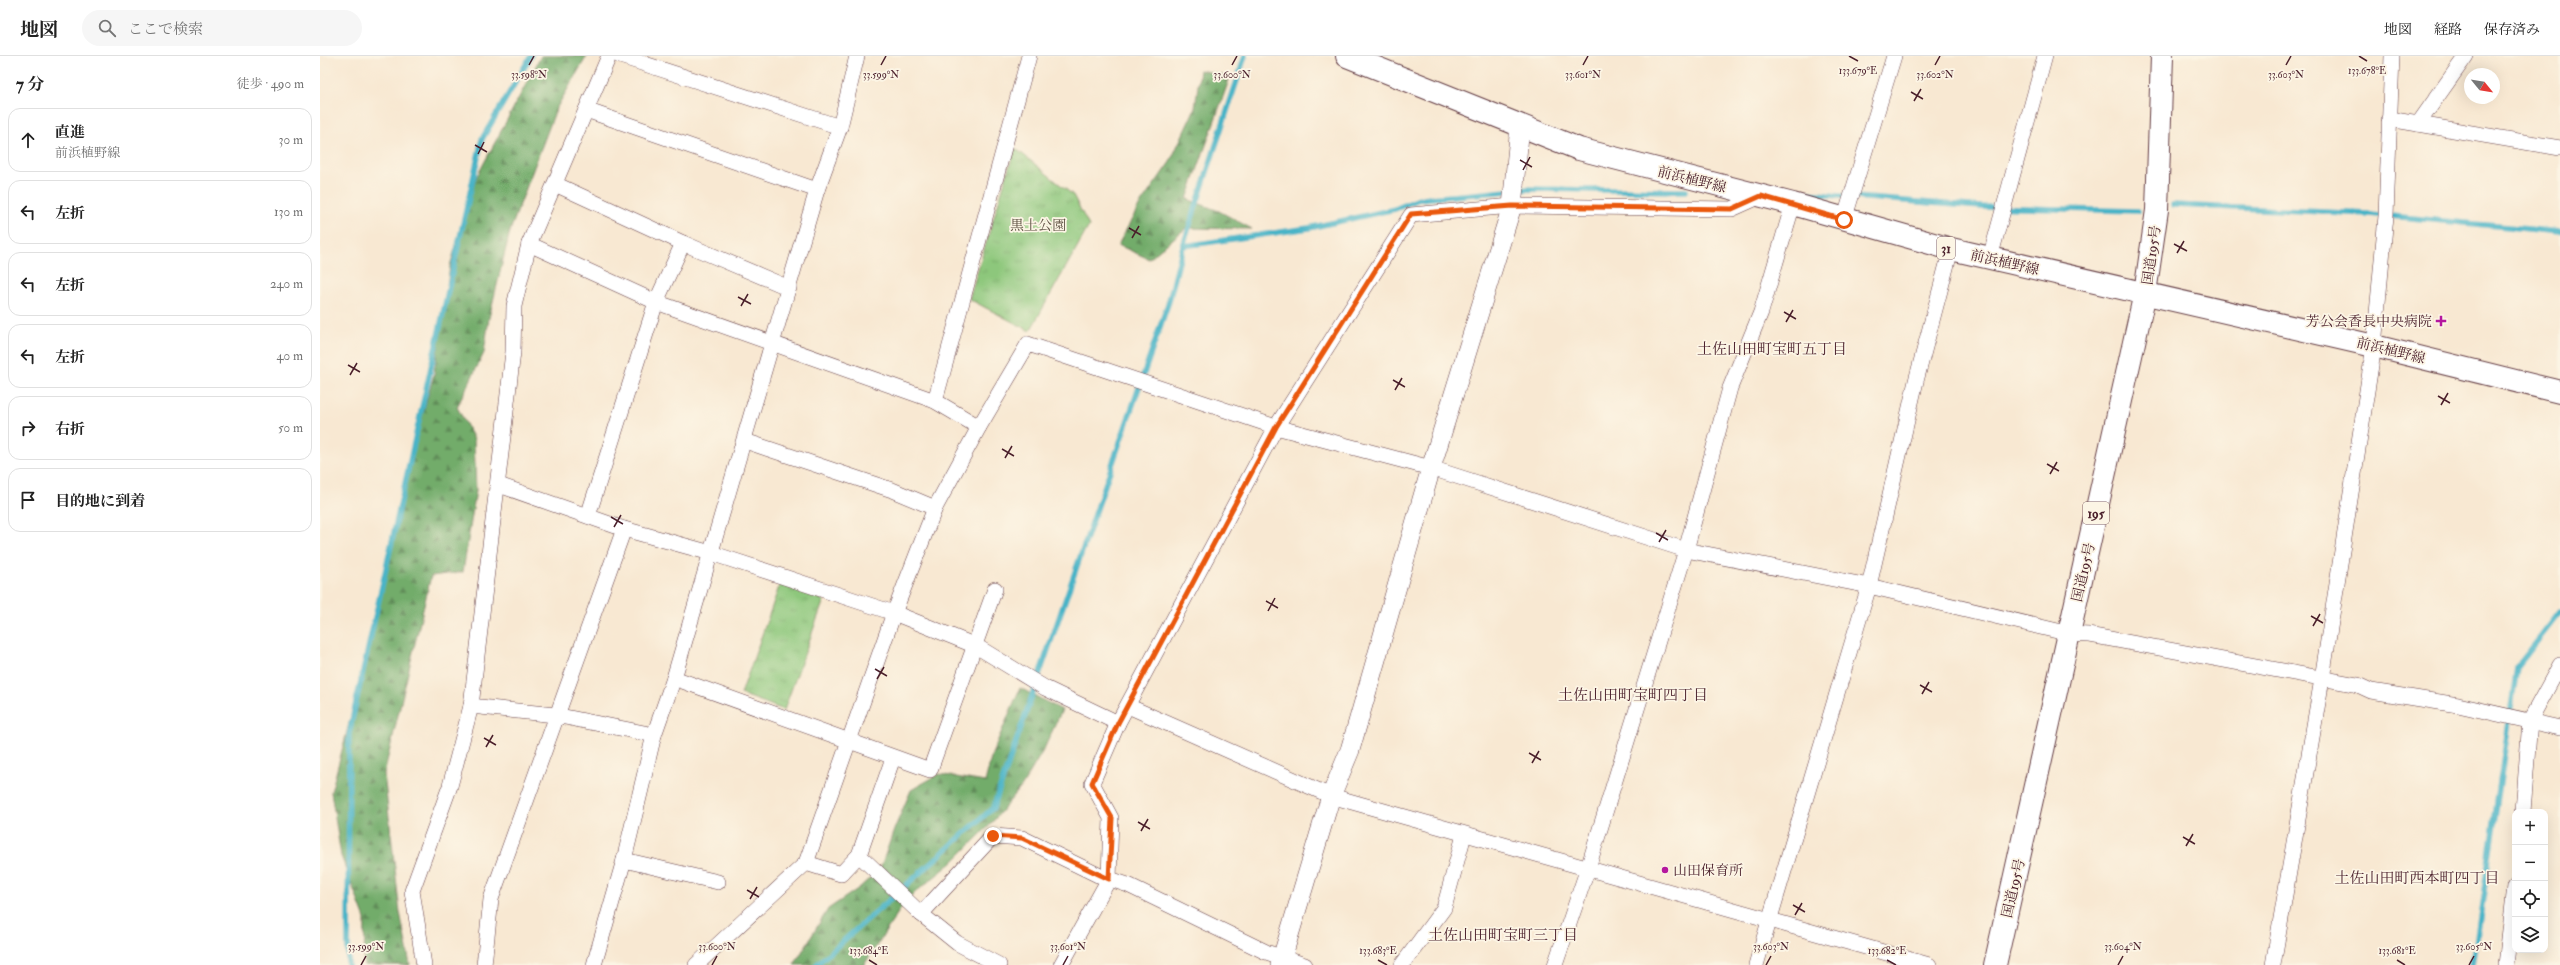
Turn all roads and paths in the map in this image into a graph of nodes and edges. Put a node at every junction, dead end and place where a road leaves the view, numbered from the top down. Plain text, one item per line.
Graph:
1 (609, 56) edge
2 (620, 56) edge
3 (857, 56) edge
4 (1029, 56) edge
5 (1347, 56) edge
6 (1894, 56) edge
7 (2045, 56) edge
8 (2162, 56) edge
9 (2392, 56) edge
10 (2466, 56) edge
11 (586, 110) junction
12 (2389, 119) junction
13 (2418, 124) junction
14 (1520, 126) junction
15 (840, 127) junction
16 (2559, 144) edge
17 (555, 184) junction
18 (817, 190) junction
19 (1513, 195) junction
20 (1761, 196) junction
21 (1793, 204) junction
22 (1847, 212) junction
23 (683, 243) junction
24 (529, 244) junction
25 (1951, 249) junction
26 (1990, 258) junction
27 (789, 288) junction
28 (2145, 293) junction
29 (656, 302) junction
30 (772, 342) junction
31 (2374, 346) junction
32 (2560, 392) edge
33 (935, 401) junction
34 (979, 427) junction
35 (1276, 427) junction
36 (745, 441) junction
37 (1431, 468) junction
38 (499, 485) junction
39 (934, 508) junction
40 (588, 516) junction
41 (624, 529) junction
42 (1686, 550) junction
43 (711, 553) junction
44 (1869, 586) junction
45 (995, 589) dead end
46 (894, 614) junction
47 (2070, 634) junction
48 (976, 646) junction
49 (2560, 665) edge
50 (674, 678) junction
51 (2322, 679) junction
52 (472, 706) junction
53 (1128, 706) junction
54 (555, 714) junction
55 (2530, 720) junction
56 (1118, 723) junction
57 (2560, 728) edge
58 (654, 735) junction
59 (848, 742) junction
60 (893, 758) junction
61 (1331, 796) junction
62 (2523, 809) edge
63 (1464, 835) junction
64 (859, 855) junction
65 (624, 860) junction
66 (806, 863) junction
67 (1588, 868) junction
68 (1109, 879) junction
69 (718, 882) dead end
70 (2512, 912) edge
71 (921, 914) junction
72 (1769, 920) junction
73 (1281, 961) edge
74 (424, 965) edge
75 (484, 965) edge
76 (594, 965) edge
77 (696, 965) edge
78 (999, 965) edge
79 (1061, 965) edge
80 (1305, 965) edge
81 (1402, 965) edge
82 (1555, 965) edge
83 (1756, 965) edge
84 (1929, 965) edge
85 (1995, 965) edge
86 (2273, 965) edge
87 (2506, 965) edge

1 - 11 street
2 - 15 street
3 - 15 street
4 - 33 street
5 - 14 main road, 前浜植野線 / 31
6 - 22 street
7 - 26 street
8 - 28 main road, 国道195号 / 195
9 - 12 street
10 - 13 street
11 - 17 street
11 - 18 street
12 - 13 street
12 - 31 street
13 - 16 street
14 - 19 street
14 - 20 main road, 前浜植野線 / 31
15 - 18 street
17 - 23 street
17 - 24 street
18 - 27 street
19 - 20 street
19 - 35 street
19 - 37 street
20 - 21 main road, 前浜植野線 / 31
21 - 22 main road, 前浜植野線 / 31
21 - 42 street
22 - 25 main road, 前浜植野線 / 31
23 - 27 street
23 - 29 street
24 - 29 street
24 - 38 street
25 - 26 main road, 前浜植野線 / 31
25 - 44 street
26 - 28 main road, 前浜植野線 / 31
27 - 30 street
28 - 31 main road, 前浜植野線 / 31
28 - 47 main road, 国道195号 / 195
29 - 30 street
29 - 40 street
30 - 33 street
30 - 36 street
31 - 32 main road, 前浜植野線 / 31
31 - 51 street
33 - 34 street
34 - 35 street
34 - 39 street
35 - 37 street
35 - 53 street
36 - 39 street
36 - 43 street
37 - 42 street
37 - 61 street
38 - 40 street
38 - 52 street
39 - 46 street
40 - 41 street
41 - 43 street
41 - 54 street
42 - 44 street
42 - 67 street
43 - 46 street
43 - 50 street
44 - 47 street
44 - 72 street
45 - 48 street
46 - 48 street
46 - 59 street
47 - 51 street
47 - 85 main road, 国道195号 / 195
48 - 56 street
48 - 60 street
49 - 55 street
50 - 58 street
50 - 59 street
51 - 55 street
51 - 86 street
52 - 54 street
52 - 74 street
53 - 56 street
53 - 61 street
54 - 58 street
54 - 75 street
55 - 57 street
55 - 62 street
56 - 68 street
58 - 65 street
59 - 60 street
59 - 66 street
60 - 64 street
61 - 63 street
61 - 73 street
63 - 67 street
63 - 81 street
64 - 66 street
64 - 71 street
65 - 69 street
65 - 76 street
66 - 77 street
67 - 72 street
67 - 82 street
68 - 71 street
68 - 73 street
68 - 79 street
70 - 87 street
71 - 78 street
72 - 83 street
72 - 84 street
73 - 80 street

